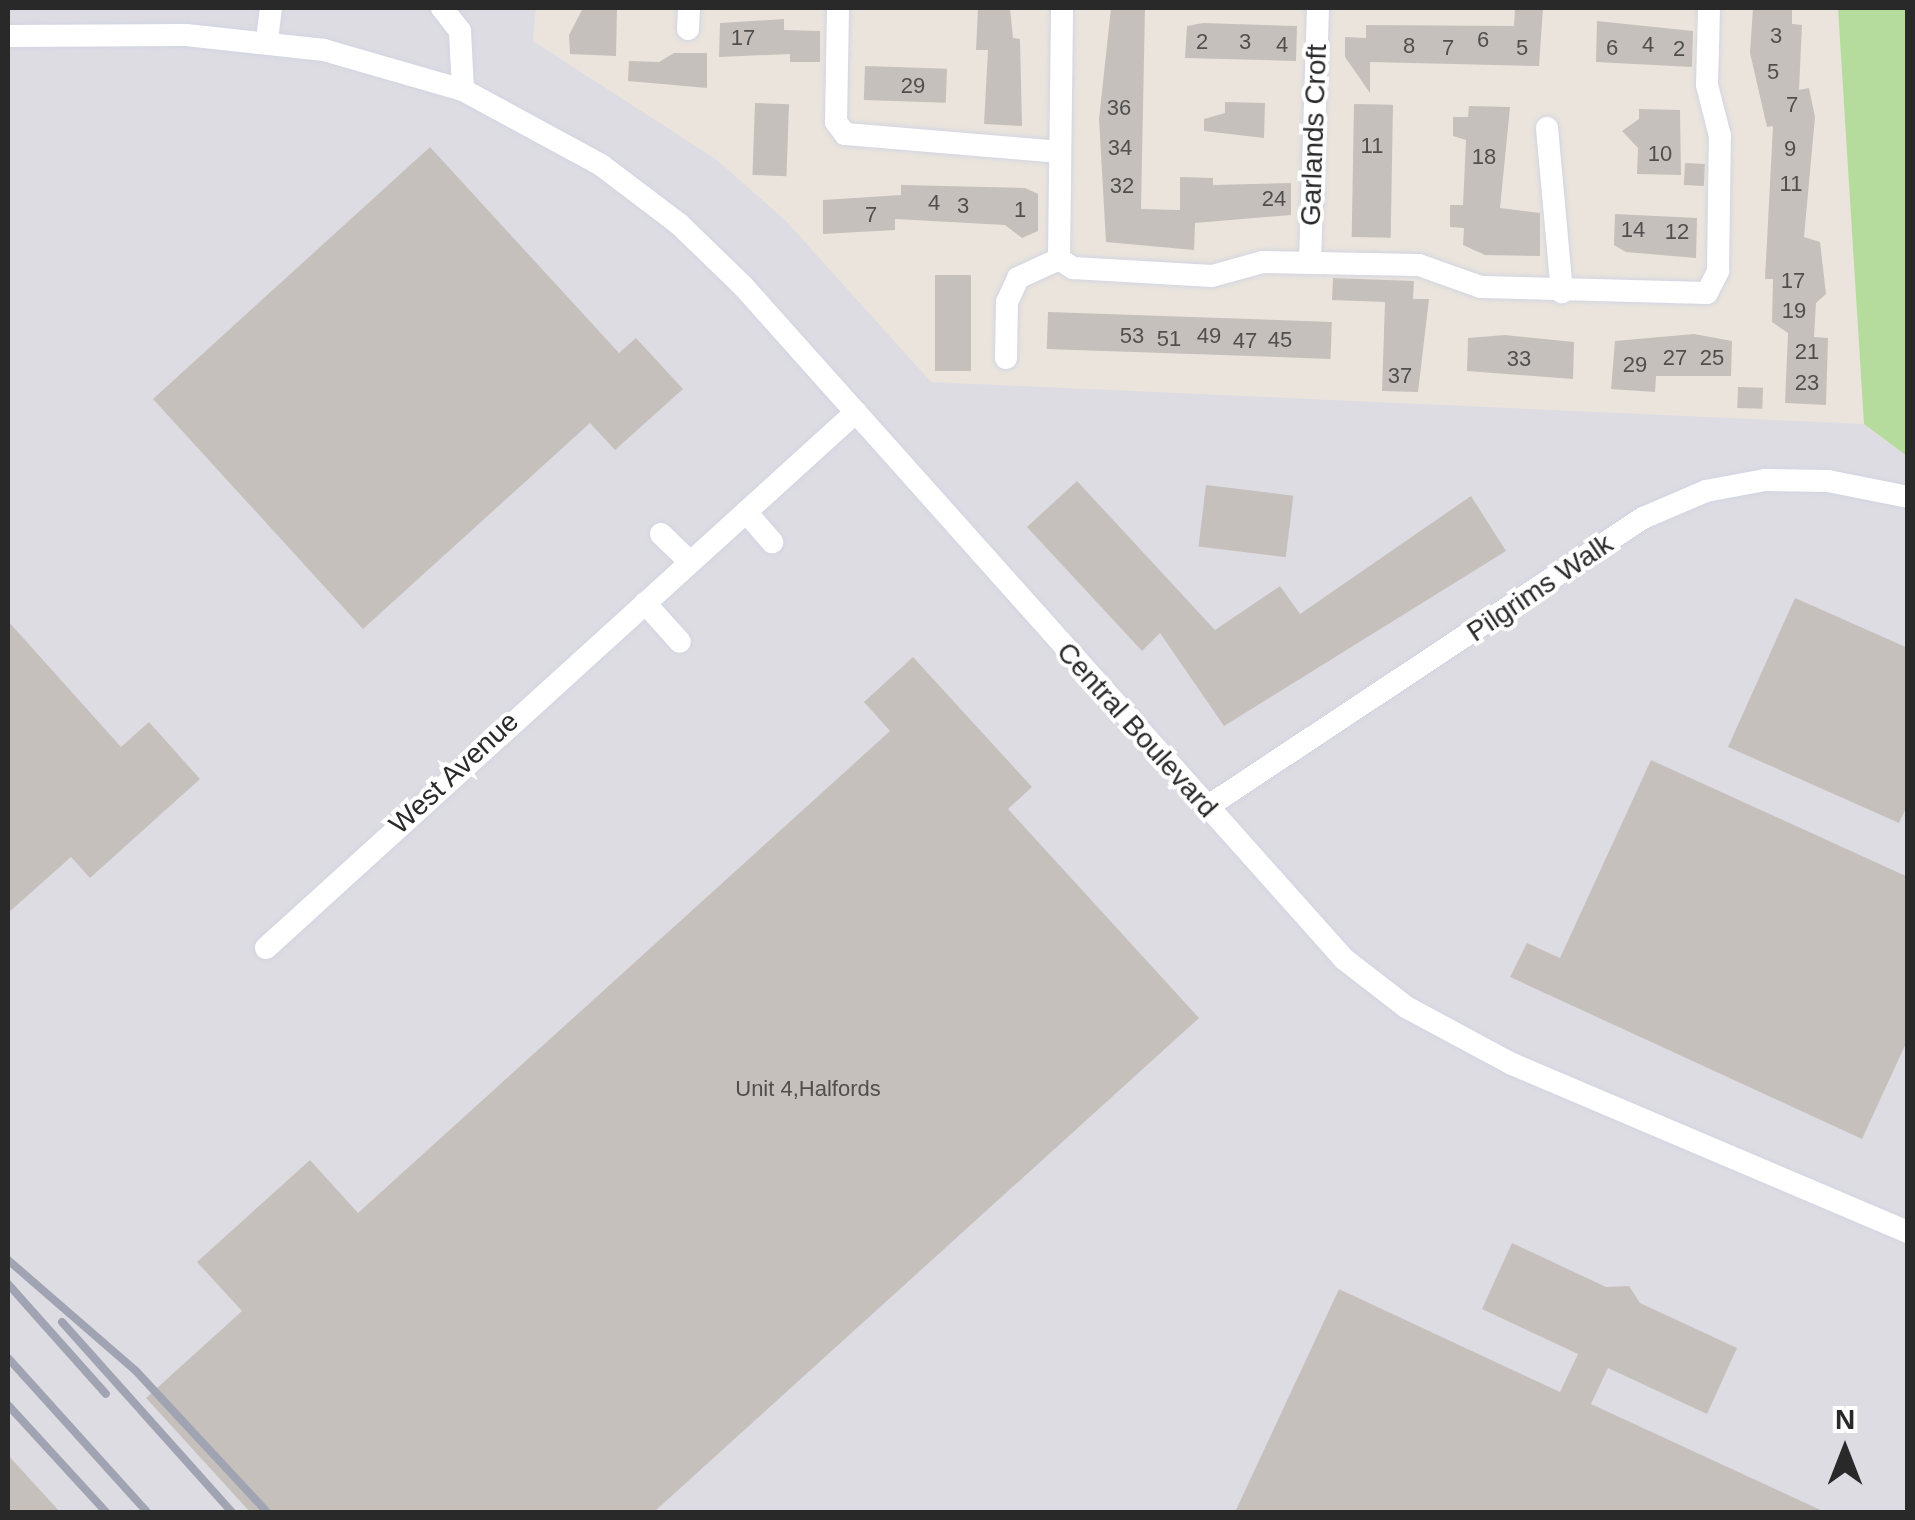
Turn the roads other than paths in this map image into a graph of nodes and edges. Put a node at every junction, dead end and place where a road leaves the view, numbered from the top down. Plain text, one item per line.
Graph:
1 (271, 8) edge
2 (442, 8) edge
3 (838, 8) edge
4 (1062, 8) edge
5 (1318, 8) edge
6 (1709, 8) edge
7 (8, 36) edge
8 (267, 40) junction
9 (463, 90) junction
10 (1547, 128) dead end
11 (1058, 152) junction
12 (1059, 259) junction
13 (1310, 262) junction
14 (1562, 292) junction
15 (1006, 358) dead end
16 (856, 412) junction
17 (1908, 498) edge
18 (746, 512) junction
19 (661, 534) dead end
20 (772, 542) dead end
21 (689, 561) junction
22 (645, 603) junction
23 (680, 642) dead end
24 (1208, 807) junction
25 (266, 948) dead end
26 (1908, 1232) edge

1 - 8 street
2 - 9 street
3 - 11 street
4 - 11 street
5 - 13 street, Garlands Croft
6 - 14 street
7 - 8 street, Central Boulevard
8 - 9 street, Central Boulevard
9 - 16 street, Central Boulevard
10 - 14 street
11 - 12 street
12 - 13 street
12 - 15 street
13 - 14 street
16 - 18 street, West Avenue
16 - 24 street, Central Boulevard
17 - 24 street, Pilgrims Walk
18 - 20 street
18 - 21 street, West Avenue
19 - 21 street
21 - 22 street, West Avenue
22 - 23 street
22 - 25 street, West Avenue
24 - 26 street, Central Boulevard

